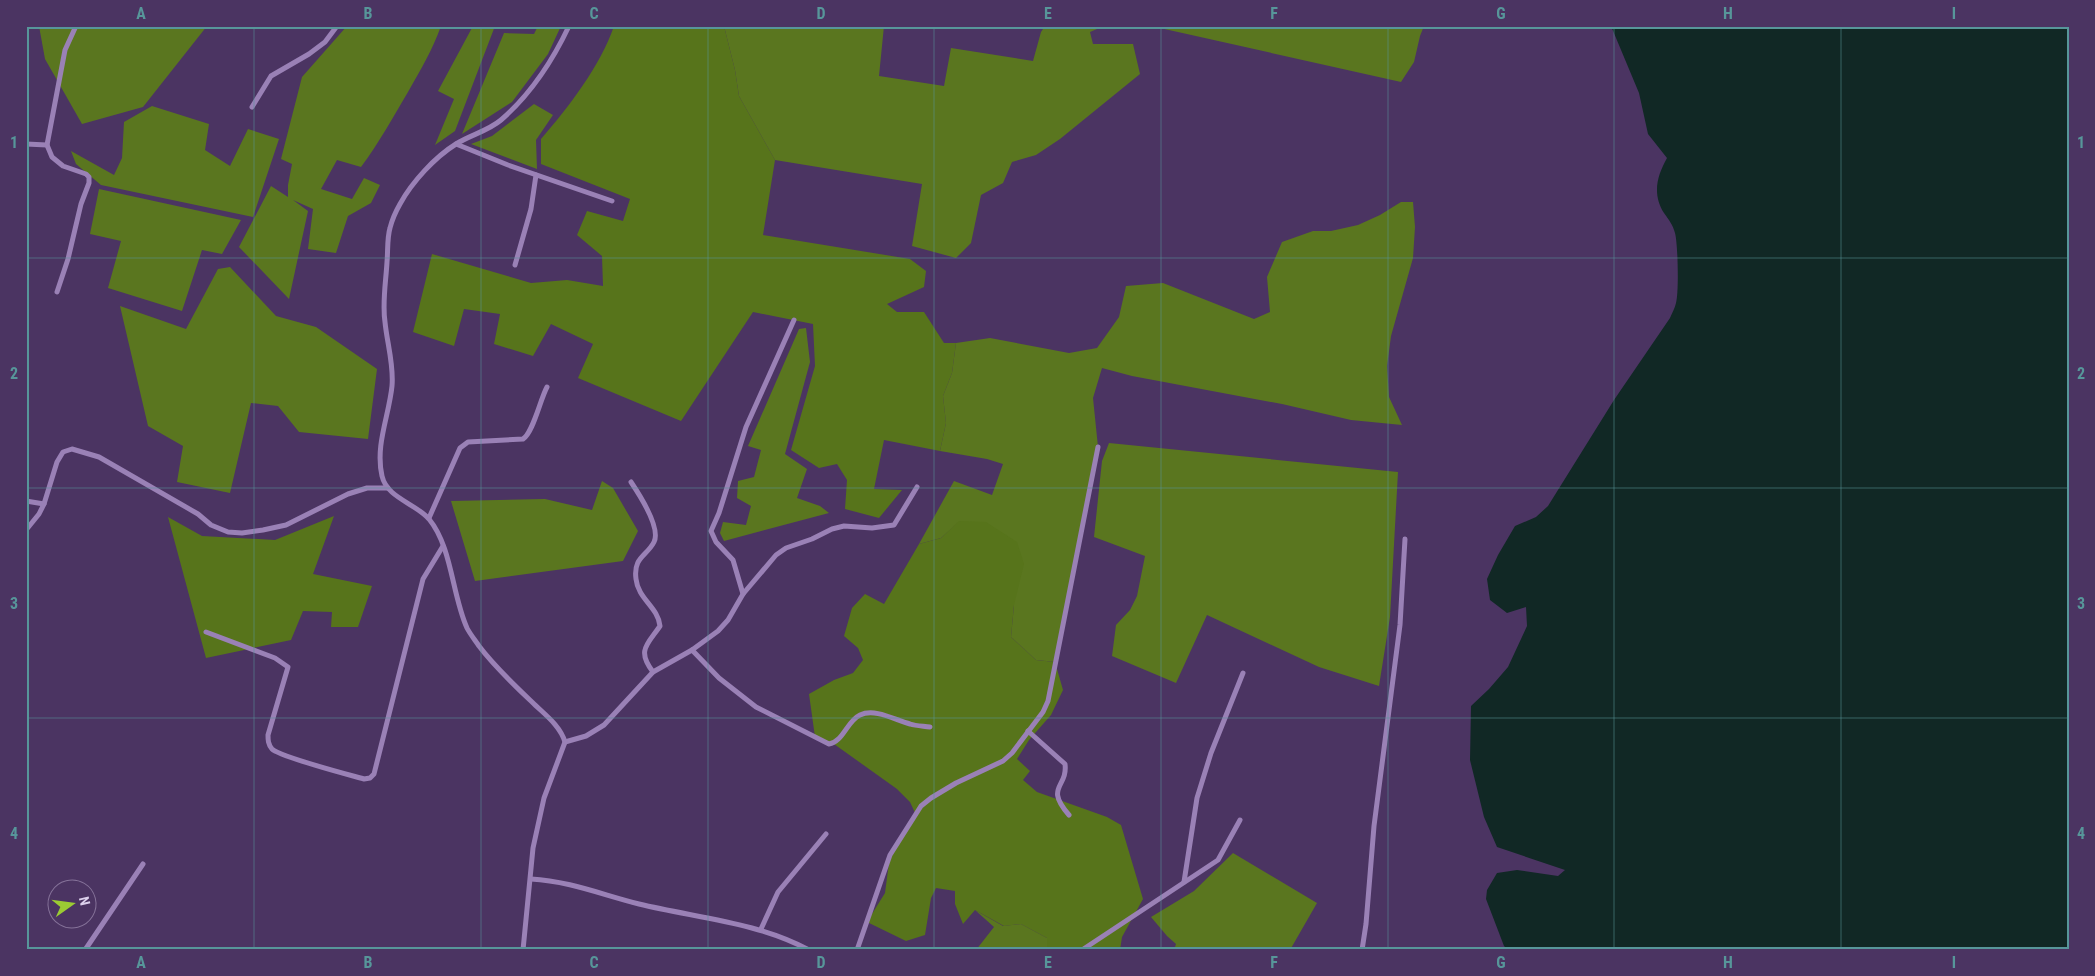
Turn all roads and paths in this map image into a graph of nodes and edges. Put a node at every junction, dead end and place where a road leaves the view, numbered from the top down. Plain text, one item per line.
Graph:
1 (76, 26) edge
2 (337, 26) edge
3 (569, 26) edge
4 (252, 107) dead end
5 (26, 144) edge
6 (456, 144) junction
7 (47, 145) junction
8 (536, 175) junction
9 (612, 201) dead end
10 (515, 265) dead end
11 (57, 292) dead end
12 (794, 320) dead end
13 (547, 387) dead end
14 (1098, 447) dead end
15 (631, 482) dead end
16 (917, 487) dead end
17 (388, 488) junction
18 (26, 501) edge
19 (44, 504) junction
20 (428, 518) junction
21 (26, 530) edge
22 (1405, 538) dead end
23 (443, 546) junction
24 (744, 594) junction
25 (206, 632) dead end
26 (692, 650) junction
27 (653, 672) junction
28 (1243, 673) dead end
29 (930, 727) dead end
30 (1028, 731) junction
31 (565, 742) junction
32 (1069, 815) dead end
33 (1240, 820) dead end
34 (826, 834) dead end
35 (143, 864) dead end
36 (531, 880) junction
37 (1184, 882) junction
38 (760, 929) junction
39 (85, 950) edge
40 (523, 950) edge
41 (810, 950) edge
42 (857, 950) edge
43 (1082, 950) edge
44 (1362, 950) edge

1 - 7 street
2 - 4 street
3 - 6 street
5 - 7 street
6 - 8 street
6 - 17 street
7 - 11 street
8 - 9 street
8 - 10 street
12 - 24 street
13 - 20 street
14 - 30 street
15 - 27 street
16 - 24 street
17 - 19 street
17 - 20 street
18 - 19 street
19 - 21 street
20 - 23 street
22 - 44 street
23 - 25 street
23 - 31 street
24 - 26 street
26 - 27 street
26 - 29 street
27 - 31 street
28 - 37 street
30 - 32 street
30 - 42 street
31 - 36 street
33 - 37 street
34 - 38 street
35 - 39 street
36 - 38 street
36 - 40 street
37 - 43 street
38 - 41 street

